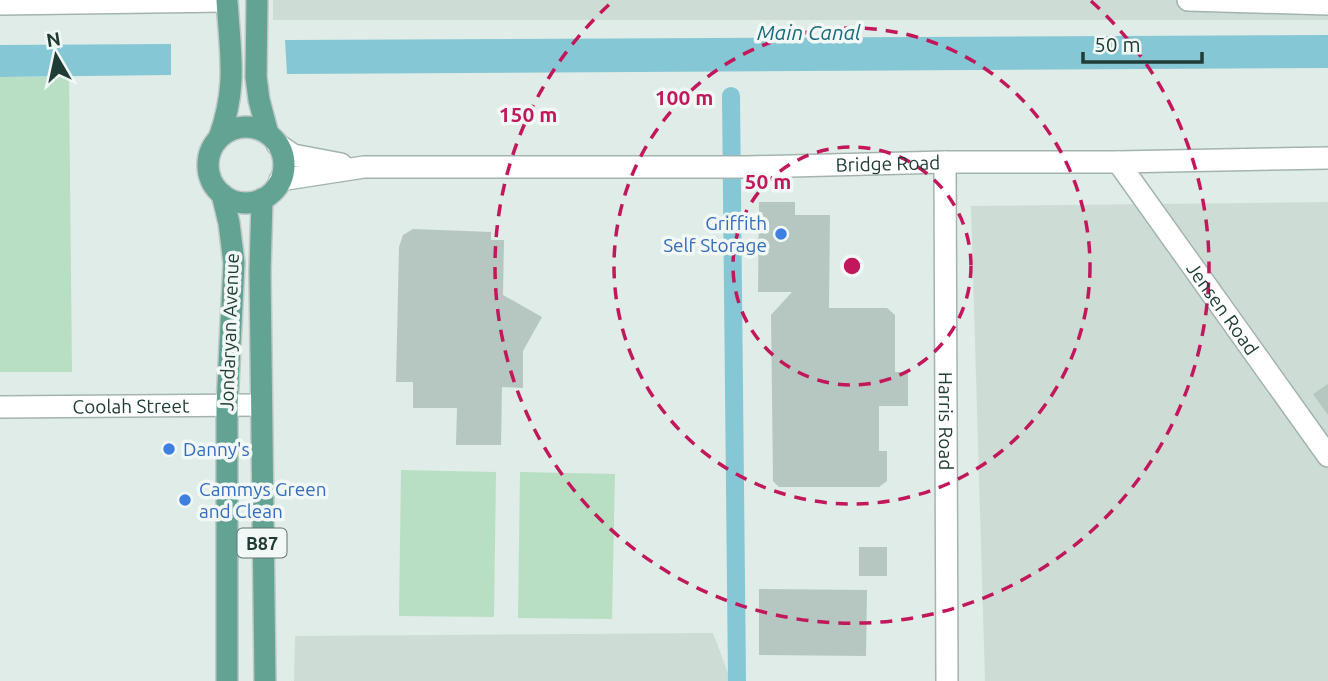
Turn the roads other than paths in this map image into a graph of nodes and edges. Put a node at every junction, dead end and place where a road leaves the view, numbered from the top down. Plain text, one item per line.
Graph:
1 (257, 0) edge
2 (1188, 0) edge
3 (227, 1) edge
4 (0, 4) edge
5 (1328, 4) edge
6 (219, 138) junction
7 (273, 139) junction
8 (1328, 158) edge
9 (945, 162) junction
10 (1118, 162) junction
11 (364, 167) junction
12 (281, 180) junction
13 (222, 194) junction
14 (262, 199) junction
15 (261, 405) junction
16 (227, 406) junction
17 (0, 407) edge
18 (1328, 456) edge
19 (227, 681) edge
20 (265, 681) edge
21 (947, 681) edge

1 - 7 main road
2 - 5 street
3 - 4 street
3 - 6 main road, B87
6 - 7 main road
6 - 13 main road, B87
7 - 11 street, Bridge Road
7 - 12 main road
8 - 10 street, Bridge Road
9 - 10 street, Bridge Road
9 - 11 street, Bridge Road
9 - 21 street, Harris Road
10 - 18 street, Jensen Road
11 - 12 street, Bridge Road
12 - 14 main road
13 - 14 main road
13 - 16 main road, Jondaryan Avenue / B87
14 - 15 main road, Jondaryan Avenue / B87
15 - 16 street, Coolah Street
15 - 20 main road, Jondaryan Avenue / B87
16 - 17 street, Coolah Street
16 - 19 main road, Jondaryan Avenue / B87

